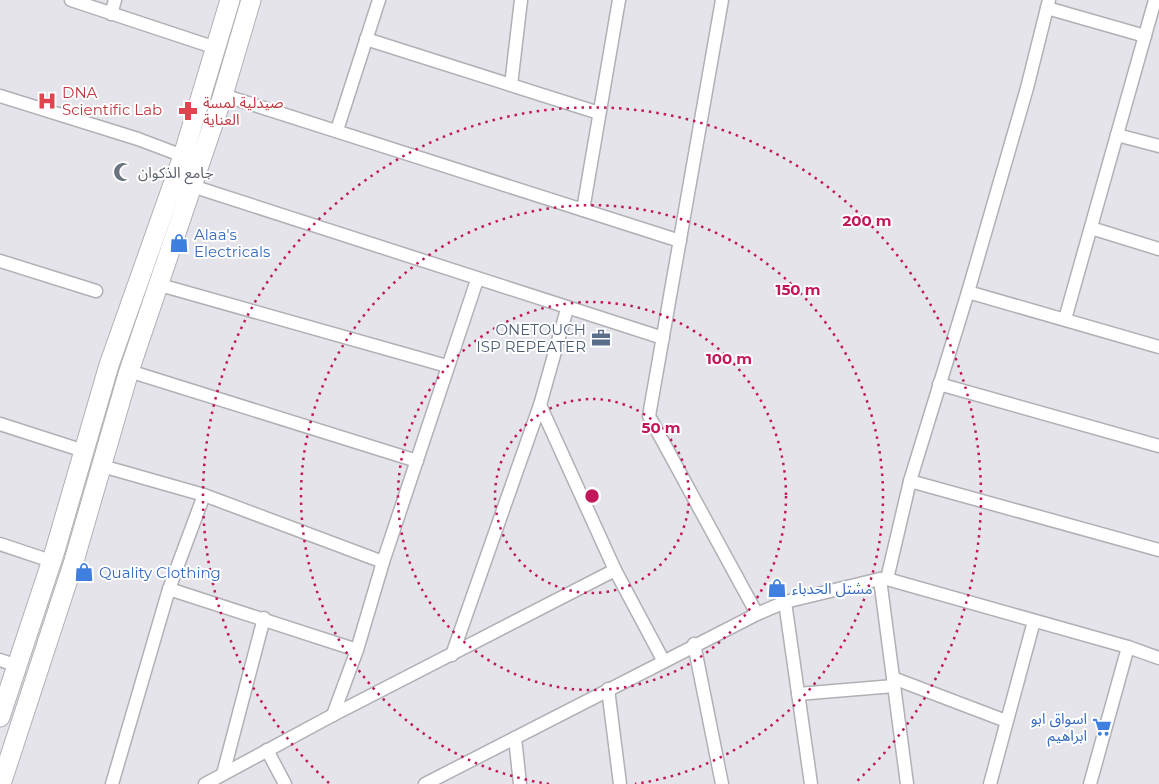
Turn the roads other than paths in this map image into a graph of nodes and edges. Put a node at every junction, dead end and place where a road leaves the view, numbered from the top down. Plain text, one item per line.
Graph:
1 (71, 0) edge
2 (116, 0) edge
3 (230, 0) edge
4 (251, 0) edge
5 (379, 0) edge
6 (521, 0) edge
7 (619, 0) edge
8 (722, 0) edge
9 (1156, 0) edge
10 (1048, 4) edge
11 (111, 14) junction
12 (1145, 36) junction
13 (366, 40) junction
14 (216, 48) junction
15 (511, 85) junction
16 (223, 95) junction
17 (0, 96) edge
18 (600, 113) junction
19 (337, 130) junction
20 (1117, 135) junction
21 (1159, 146) edge
22 (183, 156) junction
23 (192, 186) junction
24 (583, 210) junction
25 (158, 228) junction
26 (1091, 228) junction
27 (176, 234) junction
28 (680, 241) junction
29 (1159, 249) edge
30 (0, 261) edge
31 (477, 280) junction
32 (160, 285) junction
33 (96, 291) dead end
34 (968, 292) junction
35 (568, 309) junction
36 (1065, 319) junction
37 (663, 338) junction
38 (1159, 347) edge
39 (448, 366) junction
40 (130, 371) junction
41 (939, 384) junction
42 (540, 404) junction
43 (0, 424) edge
44 (1159, 446) edge
45 (84, 451) junction
46 (417, 461) junction
47 (102, 466) junction
48 (910, 481) junction
49 (204, 495) junction
50 (0, 544) edge
51 (1158, 548) edge
52 (51, 561) junction
53 (384, 562) junction
54 (615, 570) junction
55 (884, 579) junction
56 (169, 589) junction
57 (785, 602) junction
58 (757, 614) junction
59 (264, 618) junction
60 (1034, 621) junction
61 (694, 644) junction
62 (1128, 647) junction
63 (357, 650) junction
64 (452, 655) junction
65 (1159, 658) edge
66 (663, 660) junction
67 (8, 663) edge
68 (893, 682) junction
69 (608, 689) junction
70 (798, 694) junction
71 (334, 715) junction
72 (0, 717) edge
73 (1006, 721) junction
74 (516, 738) junction
75 (267, 750) junction
76 (223, 774) junction
77 (1, 784) edge
78 (112, 784) edge
79 (205, 784) edge
80 (285, 784) edge
81 (425, 784) edge
82 (520, 784) edge
83 (620, 784) edge
84 (722, 784) edge
85 (811, 784) edge
86 (907, 784) edge
87 (990, 784) edge
88 (1090, 784) edge

1 - 11 street
2 - 11 street
3 - 14 street
4 - 16 street
5 - 13 street
6 - 15 street
7 - 18 street
8 - 28 street
9 - 12 street
10 - 12 street
10 - 34 street
11 - 14 street
12 - 20 street
13 - 15 street
13 - 19 street
14 - 22 street
15 - 18 street
16 - 19 street
16 - 23 street
17 - 22 street
18 - 24 street
19 - 24 street
20 - 21 street
20 - 26 street
22 - 25 street
23 - 27 street
23 - 31 street
24 - 28 street
25 - 27 street
25 - 45 street
26 - 29 street
26 - 36 street
27 - 32 street
28 - 37 street
30 - 33 street
31 - 35 street
31 - 39 street
32 - 39 street
32 - 40 street
34 - 36 street
34 - 41 street
35 - 37 street
35 - 42 street
36 - 38 street
37 - 58 street
39 - 46 street
40 - 46 street
40 - 47 street
41 - 44 street
41 - 48 street
42 - 54 street
42 - 64 street
43 - 45 street
45 - 52 street
46 - 53 street
47 - 49 street
47 - 77 street
48 - 51 street
48 - 55 street
49 - 53 street
49 - 56 street
50 - 52 street
52 - 67 street
53 - 63 street
54 - 64 street
54 - 66 street
55 - 57 street
55 - 60 street
55 - 68 street
56 - 59 street
56 - 78 street
57 - 58 street
57 - 70 street
58 - 61 street
59 - 63 street
59 - 76 street
60 - 62 street
60 - 73 street
61 - 66 street
61 - 84 street
62 - 65 street
62 - 88 street
63 - 71 street
64 - 71 street
66 - 69 street
67 - 72 street
68 - 70 street
68 - 73 street
68 - 86 street
69 - 74 street
69 - 83 street
70 - 85 street
71 - 75 street
73 - 87 street
74 - 81 street
74 - 82 street
75 - 76 street
75 - 80 street
76 - 79 street

